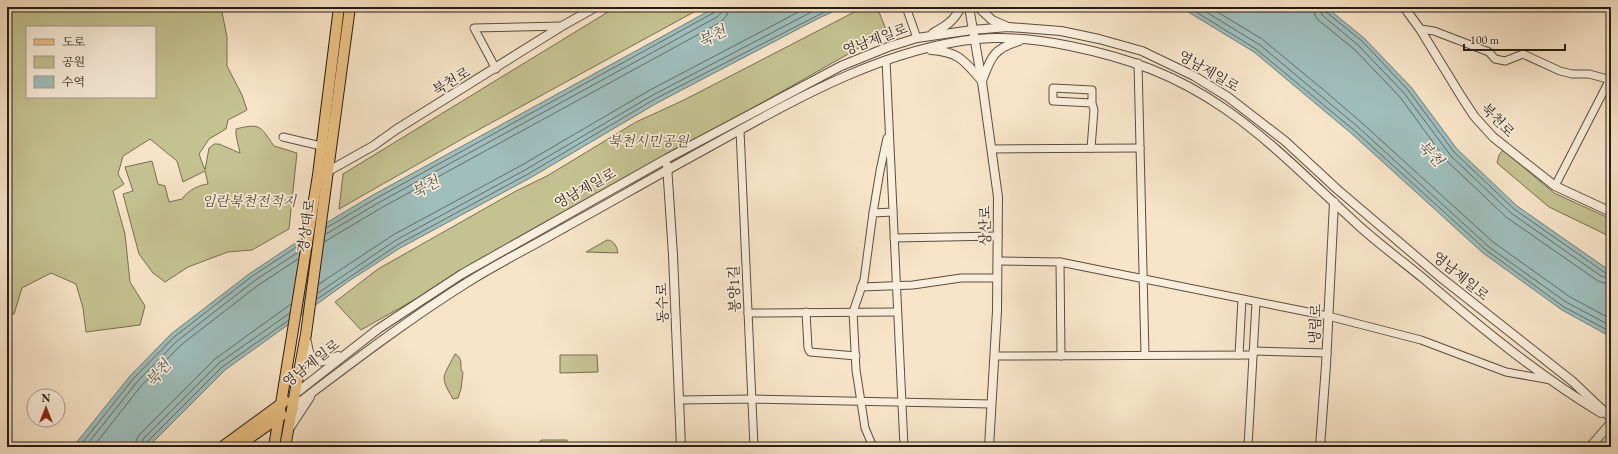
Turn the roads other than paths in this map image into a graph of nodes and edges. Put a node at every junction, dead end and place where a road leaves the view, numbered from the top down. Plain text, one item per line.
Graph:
1 (339, 7) edge
2 (350, 7) edge
3 (596, 7) edge
4 (906, 7) edge
5 (961, 7) edge
6 (969, 7) edge
7 (978, 7) edge
8 (1404, 7) edge
9 (587, 10) edge
10 (562, 26) junction
11 (1008, 27) junction
12 (1420, 29) junction
13 (972, 30) junction
14 (929, 36) junction
15 (917, 38) junction
16 (974, 39) junction
17 (1027, 39) junction
18 (918, 50) junction
19 (886, 60) junction
20 (1138, 64) junction
21 (496, 69) junction
22 (1610, 79) edge
23 (982, 82) junction
24 (1092, 103) junction
25 (889, 129) junction
26 (740, 130) junction
27 (283, 137) dead end
28 (321, 146) junction
29 (1091, 148) junction
30 (1140, 148) junction
31 (992, 149) junction
32 (666, 159) junction
33 (667, 170) junction
34 (322, 174) junction
35 (1555, 186) junction
36 (1334, 202) junction
37 (893, 212) junction
38 (1611, 212) edge
39 (873, 213) junction
40 (998, 236) junction
41 (894, 238) junction
42 (998, 261) junction
43 (1060, 262) junction
44 (998, 278) junction
45 (1144, 278) junction
46 (896, 286) junction
47 (861, 287) junction
48 (1242, 299) junction
49 (1256, 302) junction
50 (806, 312) junction
51 (853, 312) junction
52 (897, 312) junction
53 (748, 313) junction
54 (1328, 316) junction
55 (306, 334) junction
56 (348, 352) junction
57 (1253, 353) junction
58 (1326, 353) junction
59 (1145, 355) junction
60 (1239, 355) junction
61 (856, 356) junction
62 (995, 356) junction
63 (1061, 356) junction
64 (1551, 380) junction
65 (315, 390) junction
66 (295, 394) junction
67 (752, 399) junction
68 (679, 400) junction
69 (860, 402) junction
70 (902, 402) junction
71 (282, 403) junction
72 (991, 404) junction
73 (293, 406) junction
74 (279, 417) junction
75 (1611, 418) edge
76 (1611, 423) edge
77 (288, 432) junction
78 (222, 447) edge
79 (237, 447) edge
80 (274, 447) edge
81 (285, 447) edge
82 (681, 447) edge
83 (754, 447) edge
84 (873, 447) edge
85 (904, 447) edge
86 (989, 447) edge
87 (1248, 447) edge
88 (1320, 447) edge
89 (1590, 447) edge

1 - 28 main road, 경상대로
2 - 34 main road, 경상대로
3 - 9 street, 북천로
4 - 15 street
5 - 14 street
6 - 13 street, 상산로
7 - 11 street
8 - 12 street, 북천로
9 - 10 street, 북천로
10 - 21 street, 북천로
10 - 21 street
11 - 13 street, 영남제일로
11 - 75 street, 영남제일로
12 - 22 street
12 - 35 street, 북천로
13 - 14 street, 영남제일로
13 - 16 street, 상산로
14 - 15 street, 영남제일로
15 - 32 street, 영남제일로
16 - 17 street, 영남제일로
16 - 18 street, 영남제일로
16 - 23 street, 상산로
17 - 20 street, 영남제일로
17 - 23 street
18 - 19 street, 영남제일로
18 - 23 street
19 - 25 street
19 - 26 street, 영남제일로
20 - 30 street
20 - 36 street, 영남제일로
21 - 34 street, 북천로
22 - 35 street
23 - 31 street, 상산로
24 - 24 street
24 - 29 street
25 - 37 street
25 - 39 street
26 - 33 street, 영남제일로
26 - 53 street, 봉양1길
27 - 28 street
28 - 34 main road, 경상대로
29 - 30 street
29 - 31 street
30 - 45 street
31 - 40 street, 상산로
32 - 33 street, 동수로
32 - 56 street, 영남제일로
33 - 65 street, 영남제일로
33 - 68 street, 동수로
34 - 55 main road, 경상대로
34 - 71 main road, 경상대로
35 - 38 street, 북천로
36 - 54 street, 냉림로
36 - 64 street, 영남제일로
37 - 39 street
37 - 41 street
39 - 47 street
40 - 41 street
40 - 42 street, 상산로
41 - 46 street
42 - 43 street
42 - 44 street, 상산로
43 - 45 street
43 - 63 street
44 - 46 street
44 - 62 street, 상산로
45 - 48 street
45 - 59 street
46 - 47 street
46 - 52 street
47 - 51 street
48 - 49 street
48 - 60 street
49 - 54 street
49 - 57 street
50 - 51 street
50 - 53 street
50 - 61 street
51 - 52 street
51 - 61 street
52 - 70 street
53 - 67 street, 봉양1길
54 - 58 street, 냉림로
54 - 64 street
55 - 56 street
55 - 66 main road, 경상대로
56 - 66 street, 영남제일로
57 - 58 street
57 - 60 street
57 - 87 street
58 - 88 street, 냉림로
59 - 60 street
59 - 63 street
61 - 69 street
62 - 63 street
62 - 72 street, 상산로
64 - 75 street, 영남제일로
65 - 73 street, 영남제일로
65 - 77 street
66 - 71 main road, 영남제일로
66 - 73 main road, 경상대로
67 - 68 street
67 - 69 street
67 - 83 street, 봉양1길
68 - 82 street, 동수로
69 - 70 street
69 - 84 street
70 - 72 street
70 - 85 street
71 - 74 main road, 경상대로
71 - 78 main road, 영남제일로
72 - 86 street, 상산로
73 - 74 main road, 영남제일로
73 - 77 main road, 경상대로
74 - 79 main road, 영남제일로
74 - 80 main road, 경상대로
76 - 89 street
77 - 81 main road, 경상대로

